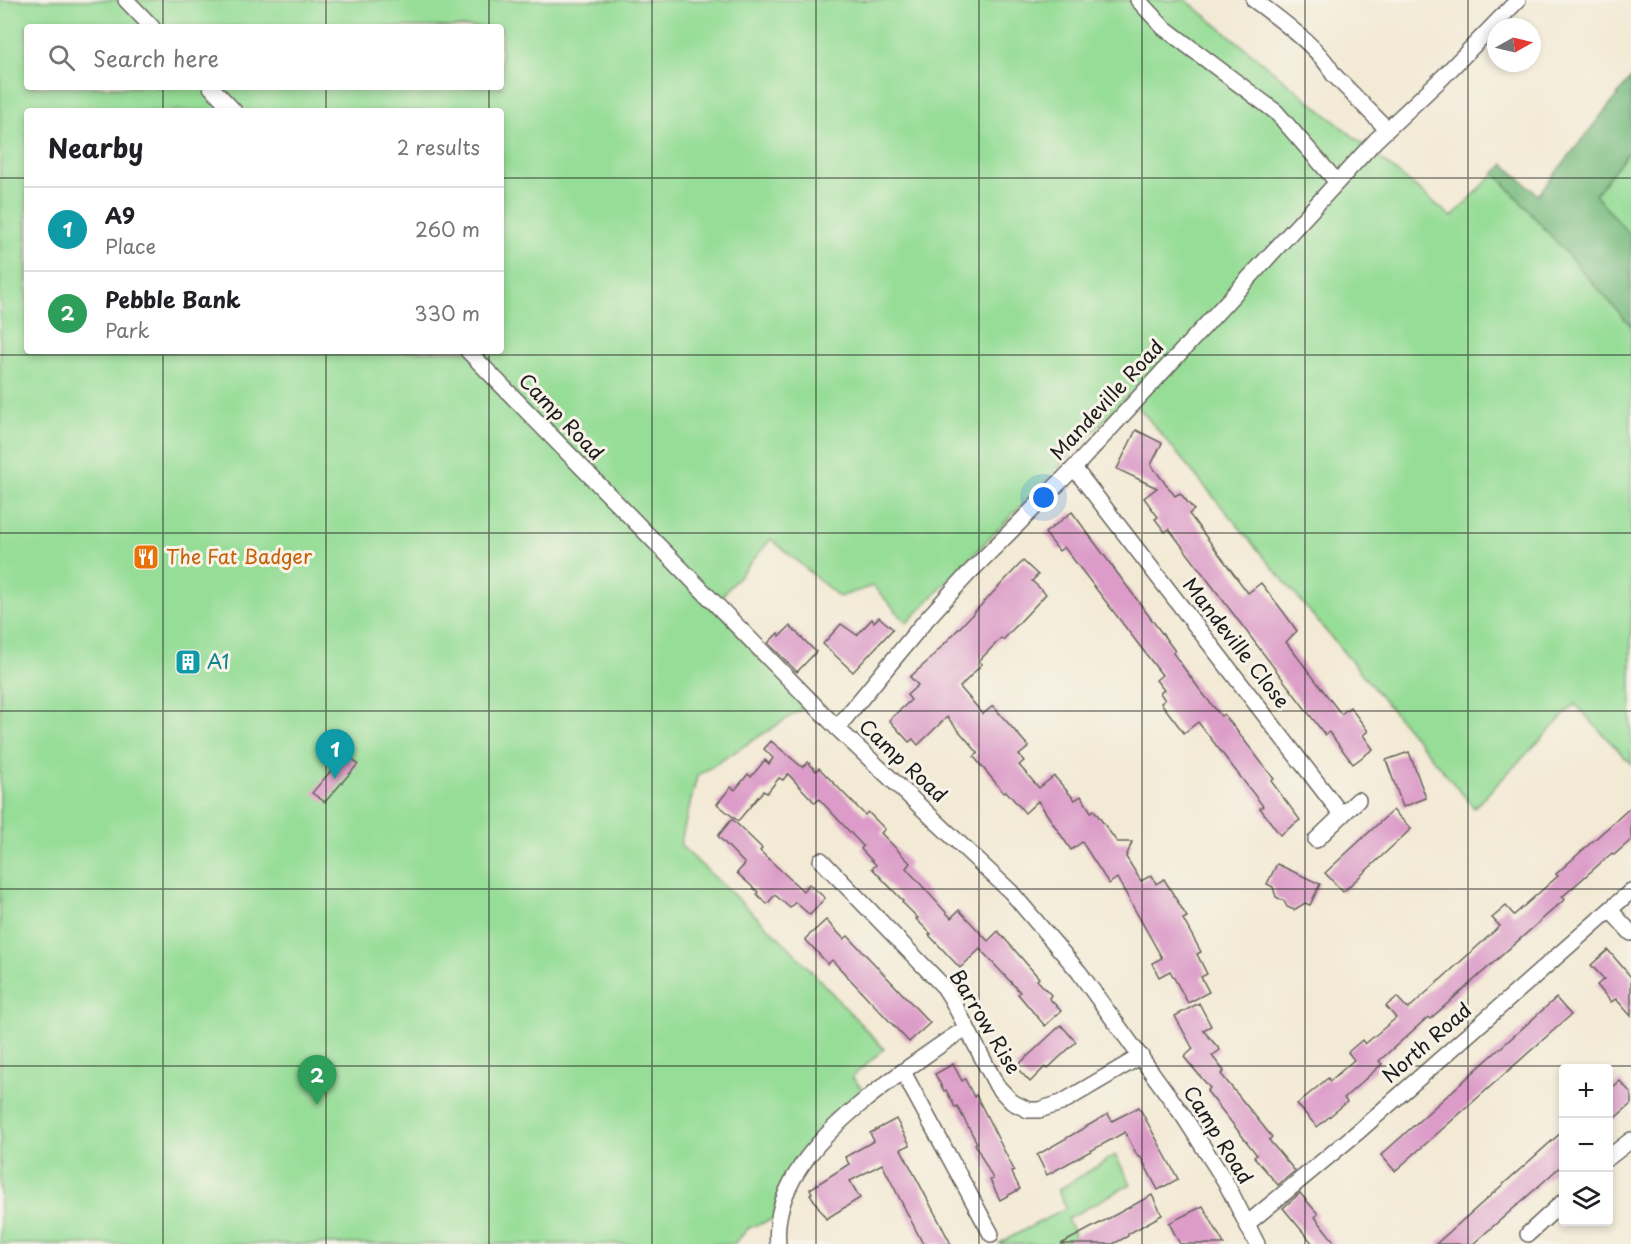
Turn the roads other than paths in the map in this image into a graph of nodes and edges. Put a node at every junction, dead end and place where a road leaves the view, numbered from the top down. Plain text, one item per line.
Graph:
1 (126, 0) edge
2 (1138, 0) edge
3 (1254, 0) edge
4 (1518, 0) edge
5 (149, 24) edge
6 (214, 90) edge
7 (231, 108) edge
8 (1387, 129) junction
9 (1337, 182) junction
10 (471, 354) edge
11 (1074, 468) junction
12 (837, 728) junction
13 (1358, 800) dead end
14 (1342, 815) junction
15 (1316, 840) dead end
16 (822, 860) dead end
17 (1631, 891) edge
18 (1610, 910) junction
19 (1631, 933) edge
20 (967, 1028) junction
21 (1141, 1056) junction
22 (903, 1072) junction
23 (1631, 1140) edge
24 (1613, 1154) edge
25 (1559, 1205) edge
26 (1247, 1224) junction
27 (991, 1234) dead end
28 (1528, 1234) dead end
29 (778, 1244) edge
30 (1257, 1244) edge

1 - 5 street
2 - 9 street
3 - 8 street
4 - 8 street, Mandeville Road
6 - 7 street
8 - 9 street, Mandeville Road
9 - 11 street, Mandeville Road
10 - 12 street, Camp Road
11 - 12 street, Mandeville Road
11 - 14 street, Mandeville Close
12 - 21 street, Camp Road
13 - 14 street
14 - 15 street
16 - 20 street, Barrow Rise
17 - 18 street, North Road
18 - 19 street
18 - 26 street, North Road
20 - 21 street, Barrow Rise
20 - 22 street
21 - 26 street, Camp Road
22 - 27 street
22 - 29 street
23 - 24 street
25 - 28 street
26 - 30 street, Camp Road

